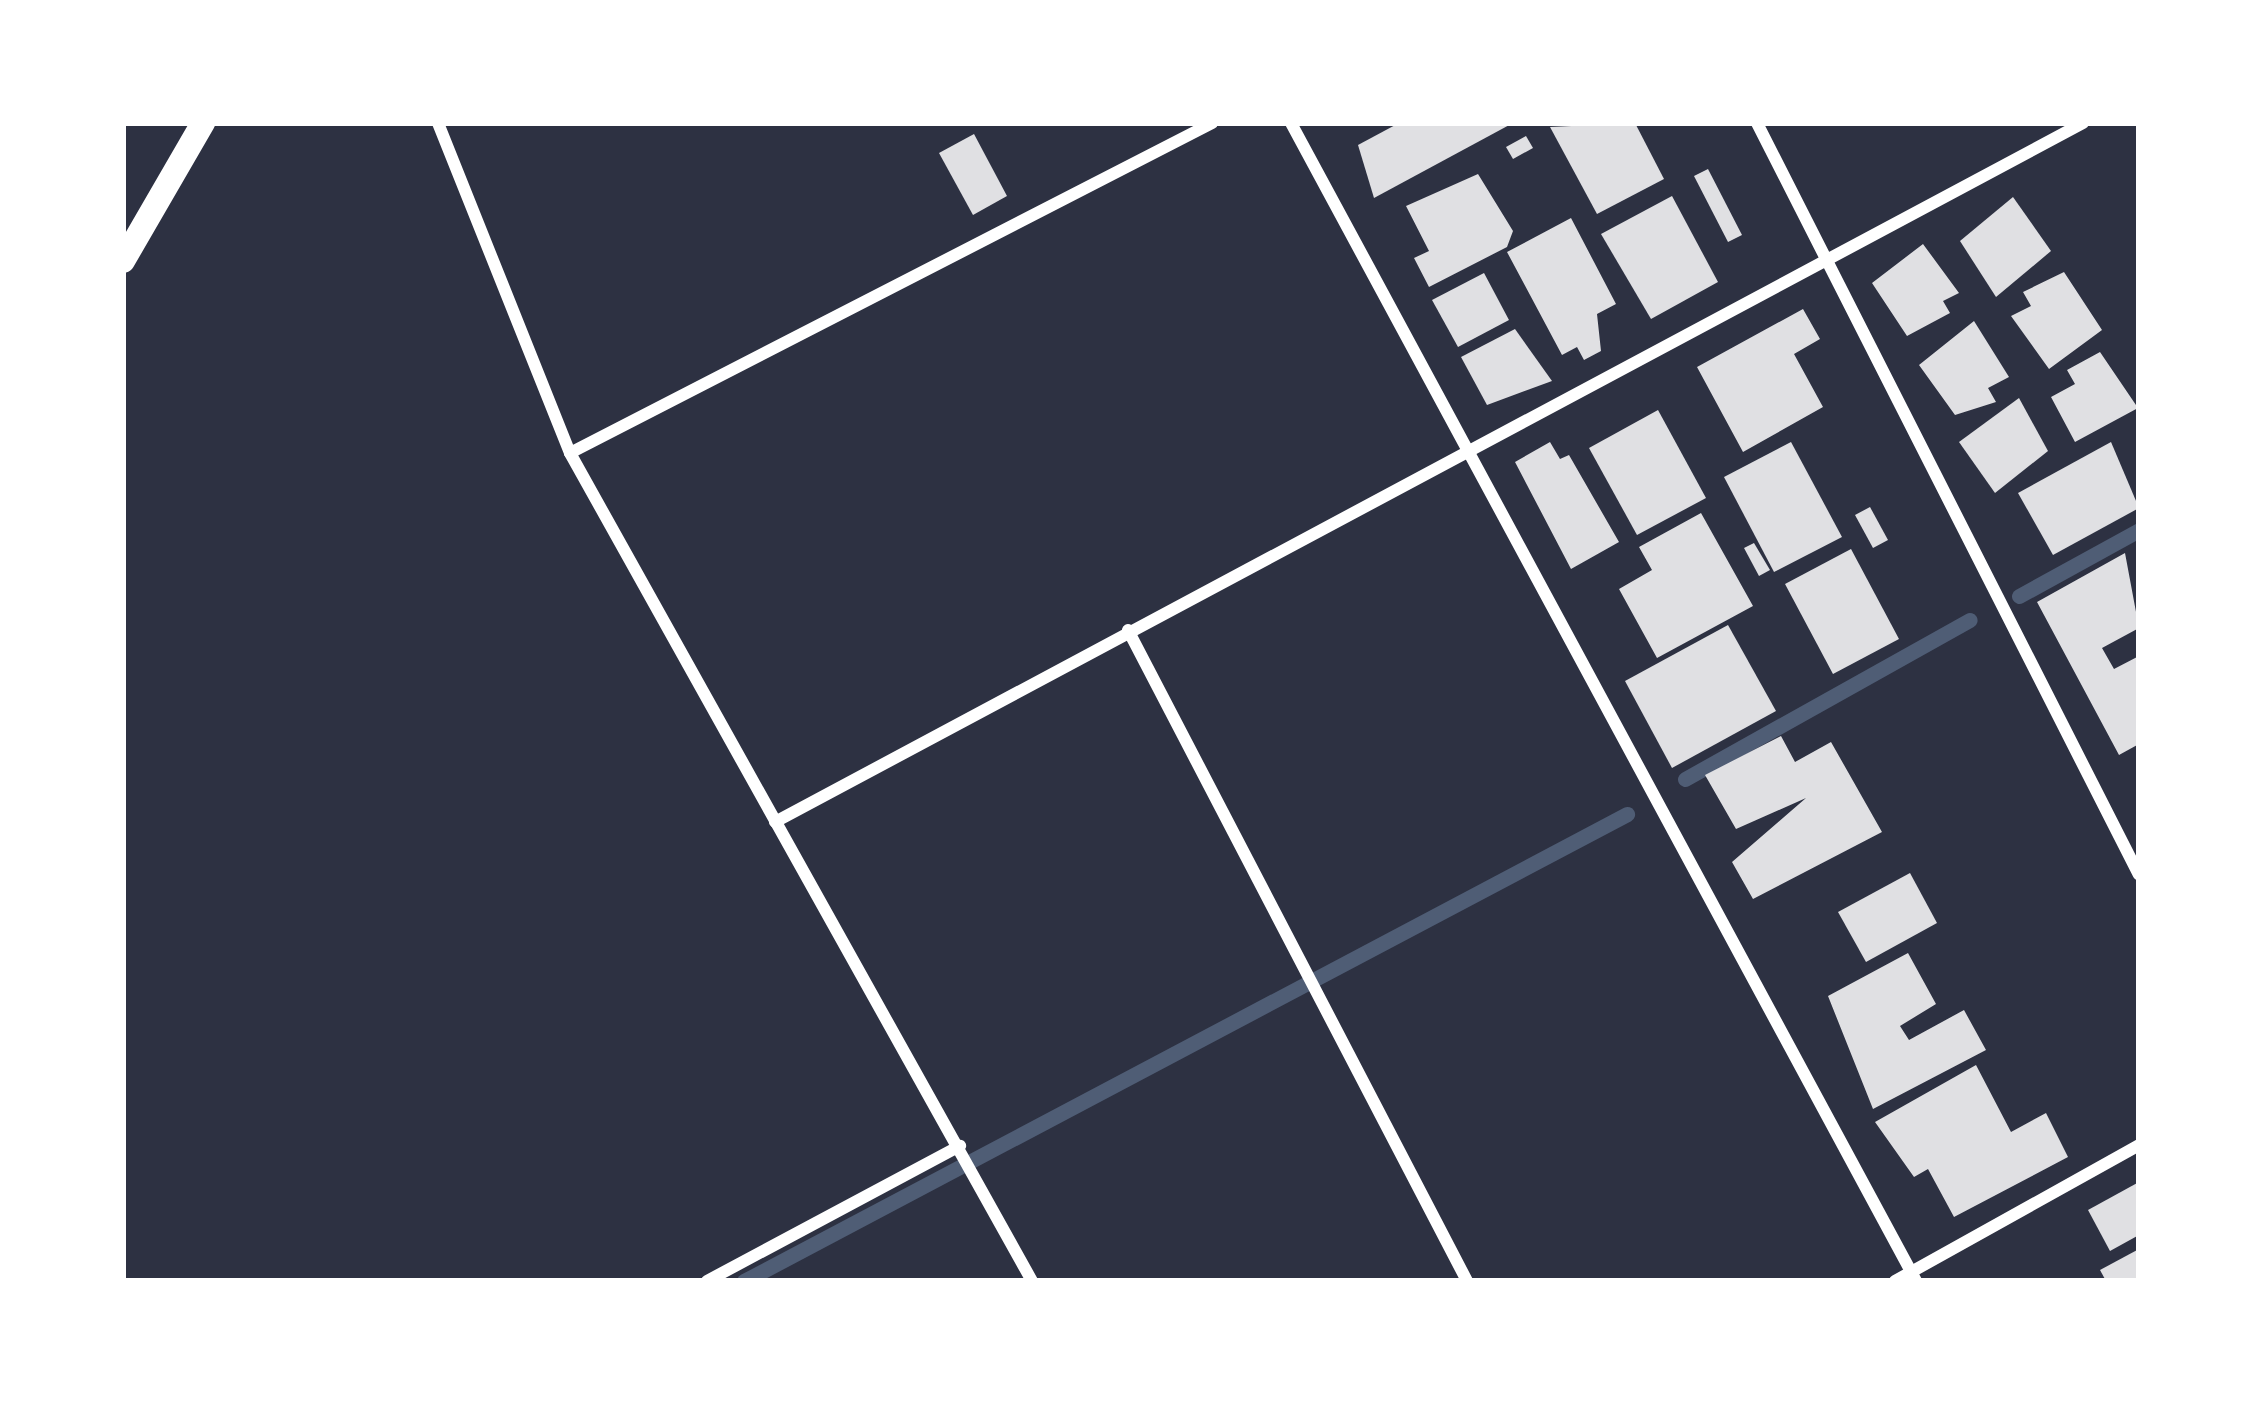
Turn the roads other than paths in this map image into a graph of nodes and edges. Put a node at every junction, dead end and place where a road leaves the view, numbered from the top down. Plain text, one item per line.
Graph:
1 (203, 123) edge
2 (438, 123) edge
3 (1212, 123) edge
4 (1291, 123) edge
5 (1757, 123) edge
6 (2083, 123) edge
7 (123, 261) edge
8 (1827, 261) junction
9 (570, 453) junction
10 (1468, 453) junction
11 (1127, 630) junction
12 (775, 822) junction
13 (2139, 875) edge
14 (2139, 1145) edge
15 (962, 1150) junction
16 (1913, 1275) edge
17 (707, 1281) edge
18 (1032, 1281) edge
19 (1467, 1281) edge
20 (1895, 1281) edge

1 - 7 main road
2 - 9 street
3 - 9 street
4 - 10 street
5 - 8 street
6 - 8 street
8 - 10 street
8 - 13 street
9 - 12 street
10 - 11 street
10 - 16 street
11 - 12 street
11 - 19 street
12 - 15 street
14 - 16 street
15 - 17 street
15 - 18 street
16 - 20 street

